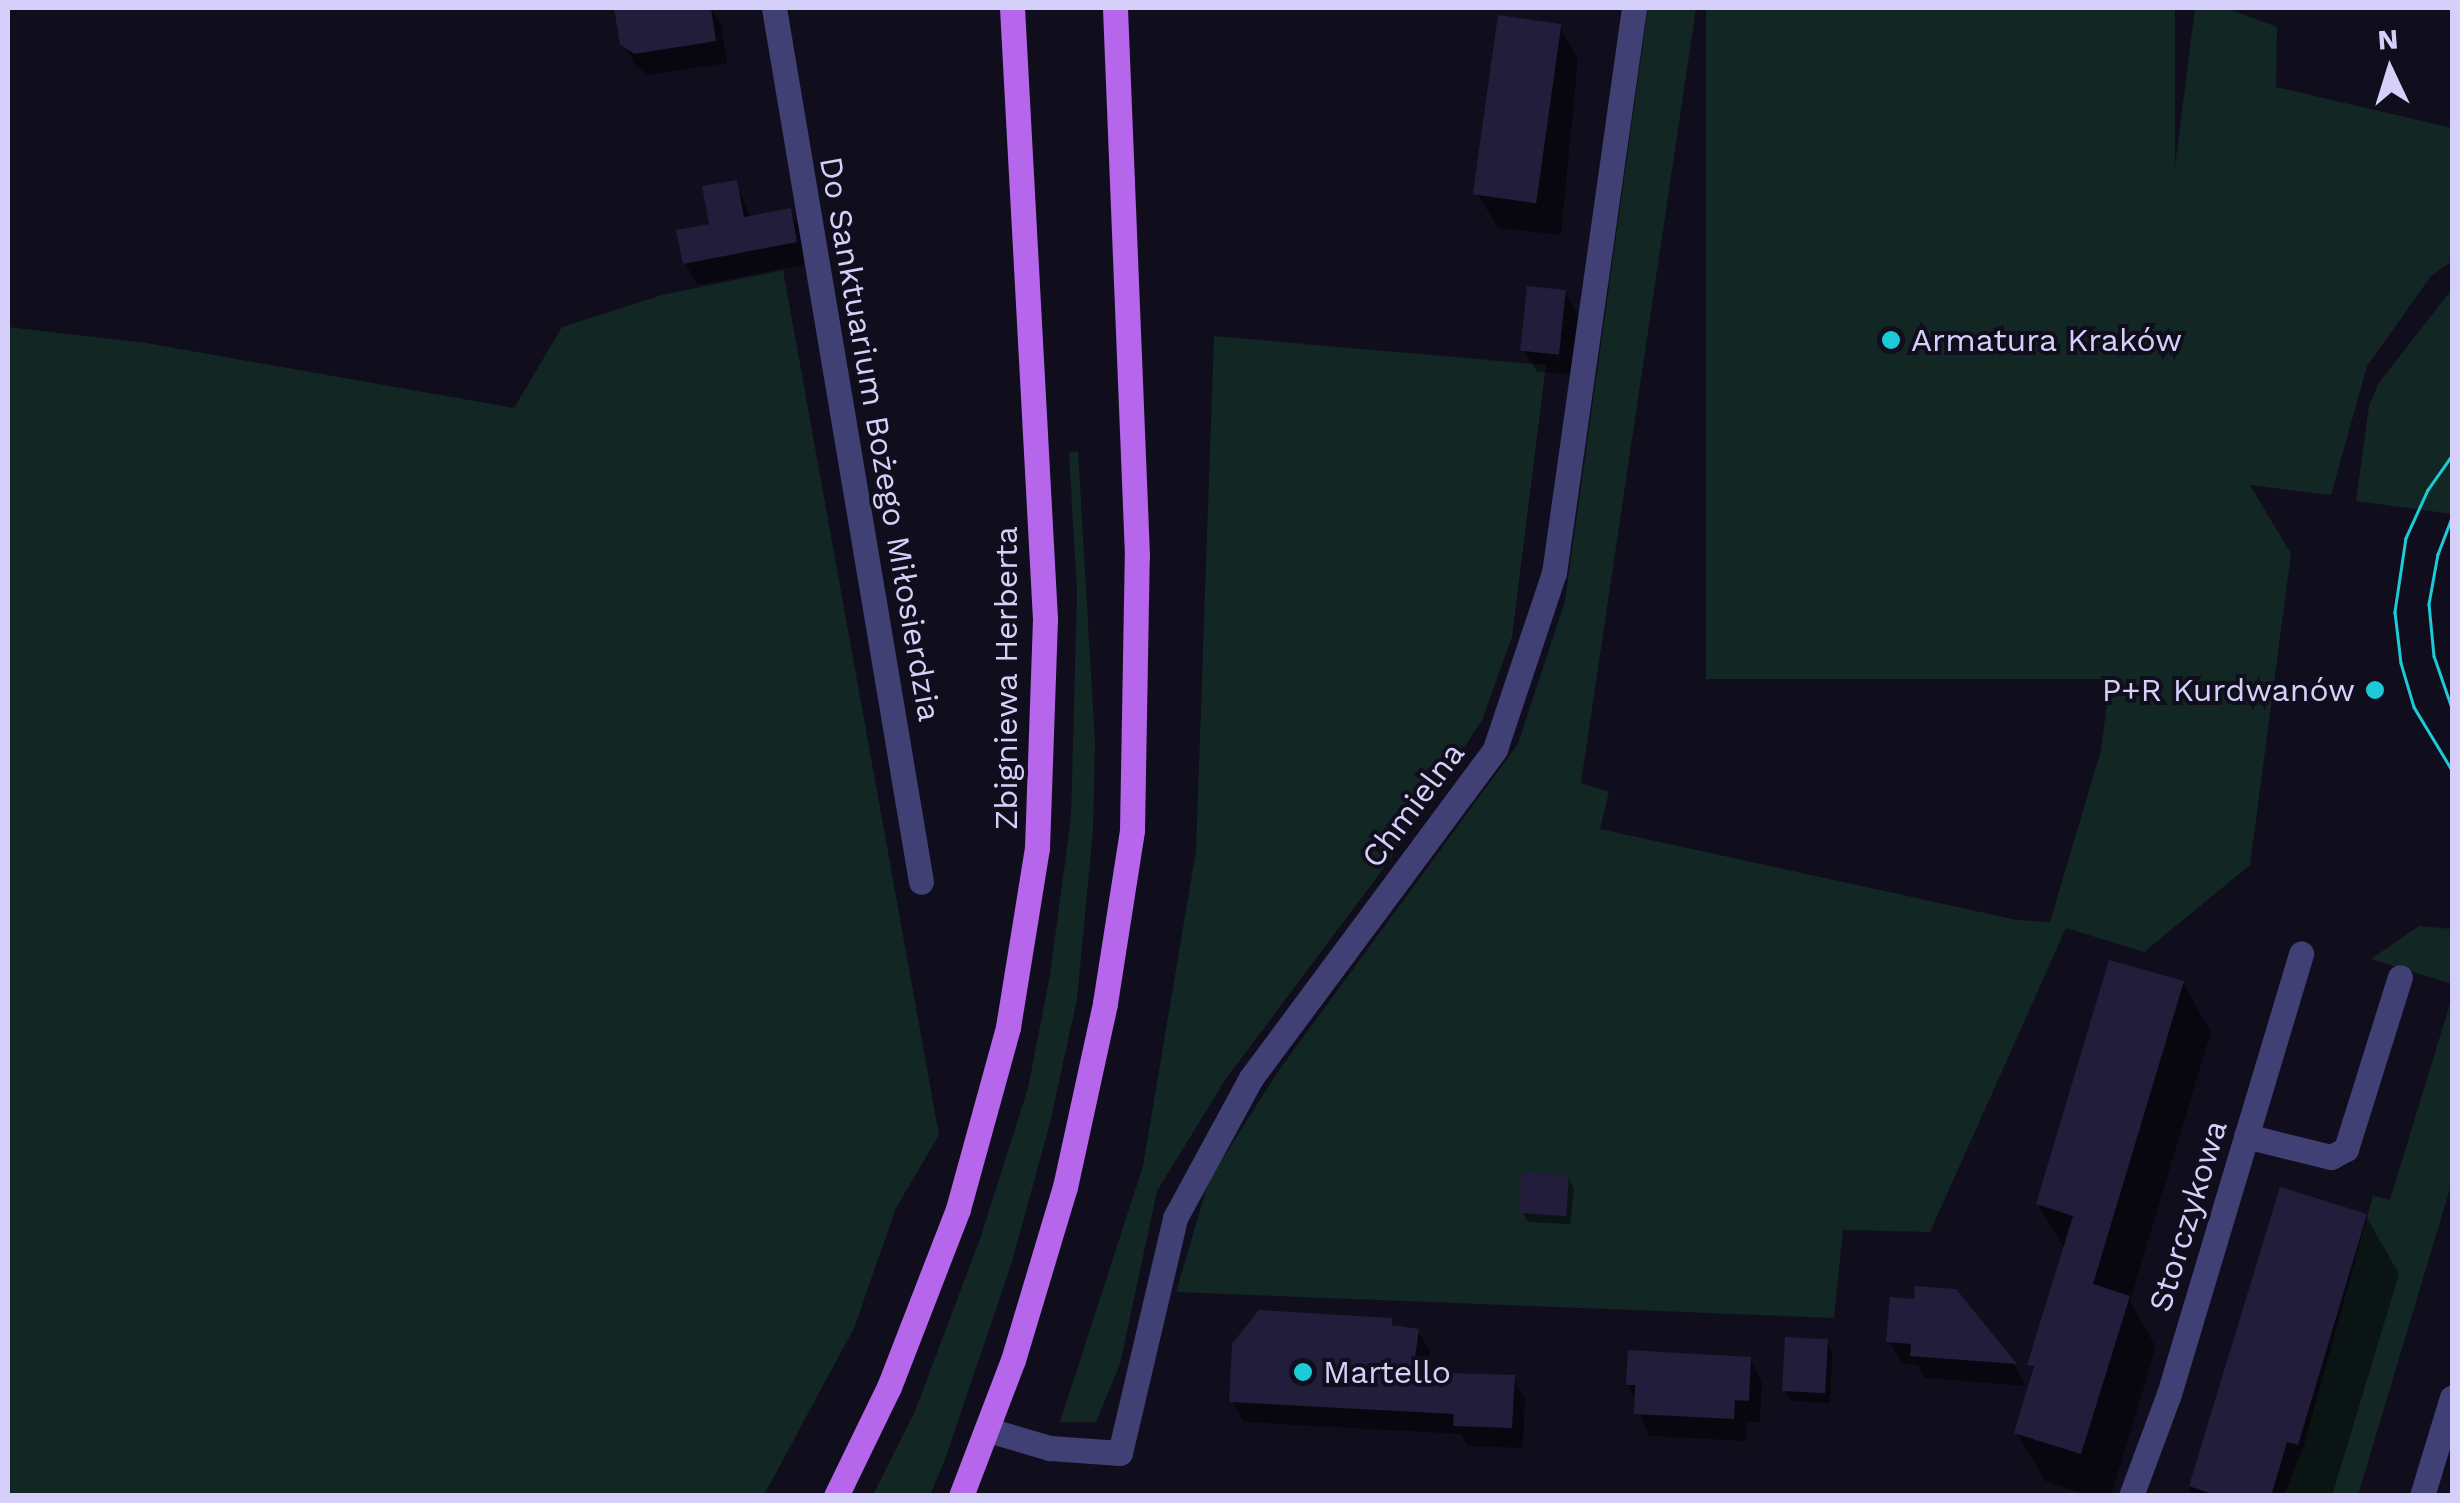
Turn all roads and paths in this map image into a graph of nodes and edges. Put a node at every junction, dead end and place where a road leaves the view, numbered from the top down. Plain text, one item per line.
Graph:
1 (774, 8) edge
2 (1012, 8) edge
3 (1116, 8) edge
4 (1634, 8) edge
5 (921, 882) dead end
6 (2301, 953) dead end
7 (2400, 977) dead end
8 (2246, 1136) junction
9 (2452, 1397) edge
10 (988, 1430) junction
11 (836, 1496) edge
12 (961, 1496) edge
13 (2131, 1496) edge
14 (2422, 1496) edge

1 - 5 street, Do Sanktuarium Bożego Miłosierdzia
2 - 11 main road, Zbigniewa Herberta
3 - 10 main road
4 - 10 street, Chmielna
6 - 8 street, Storczykowa
7 - 8 street
8 - 13 street, Storczykowa
9 - 14 street
10 - 12 main road

